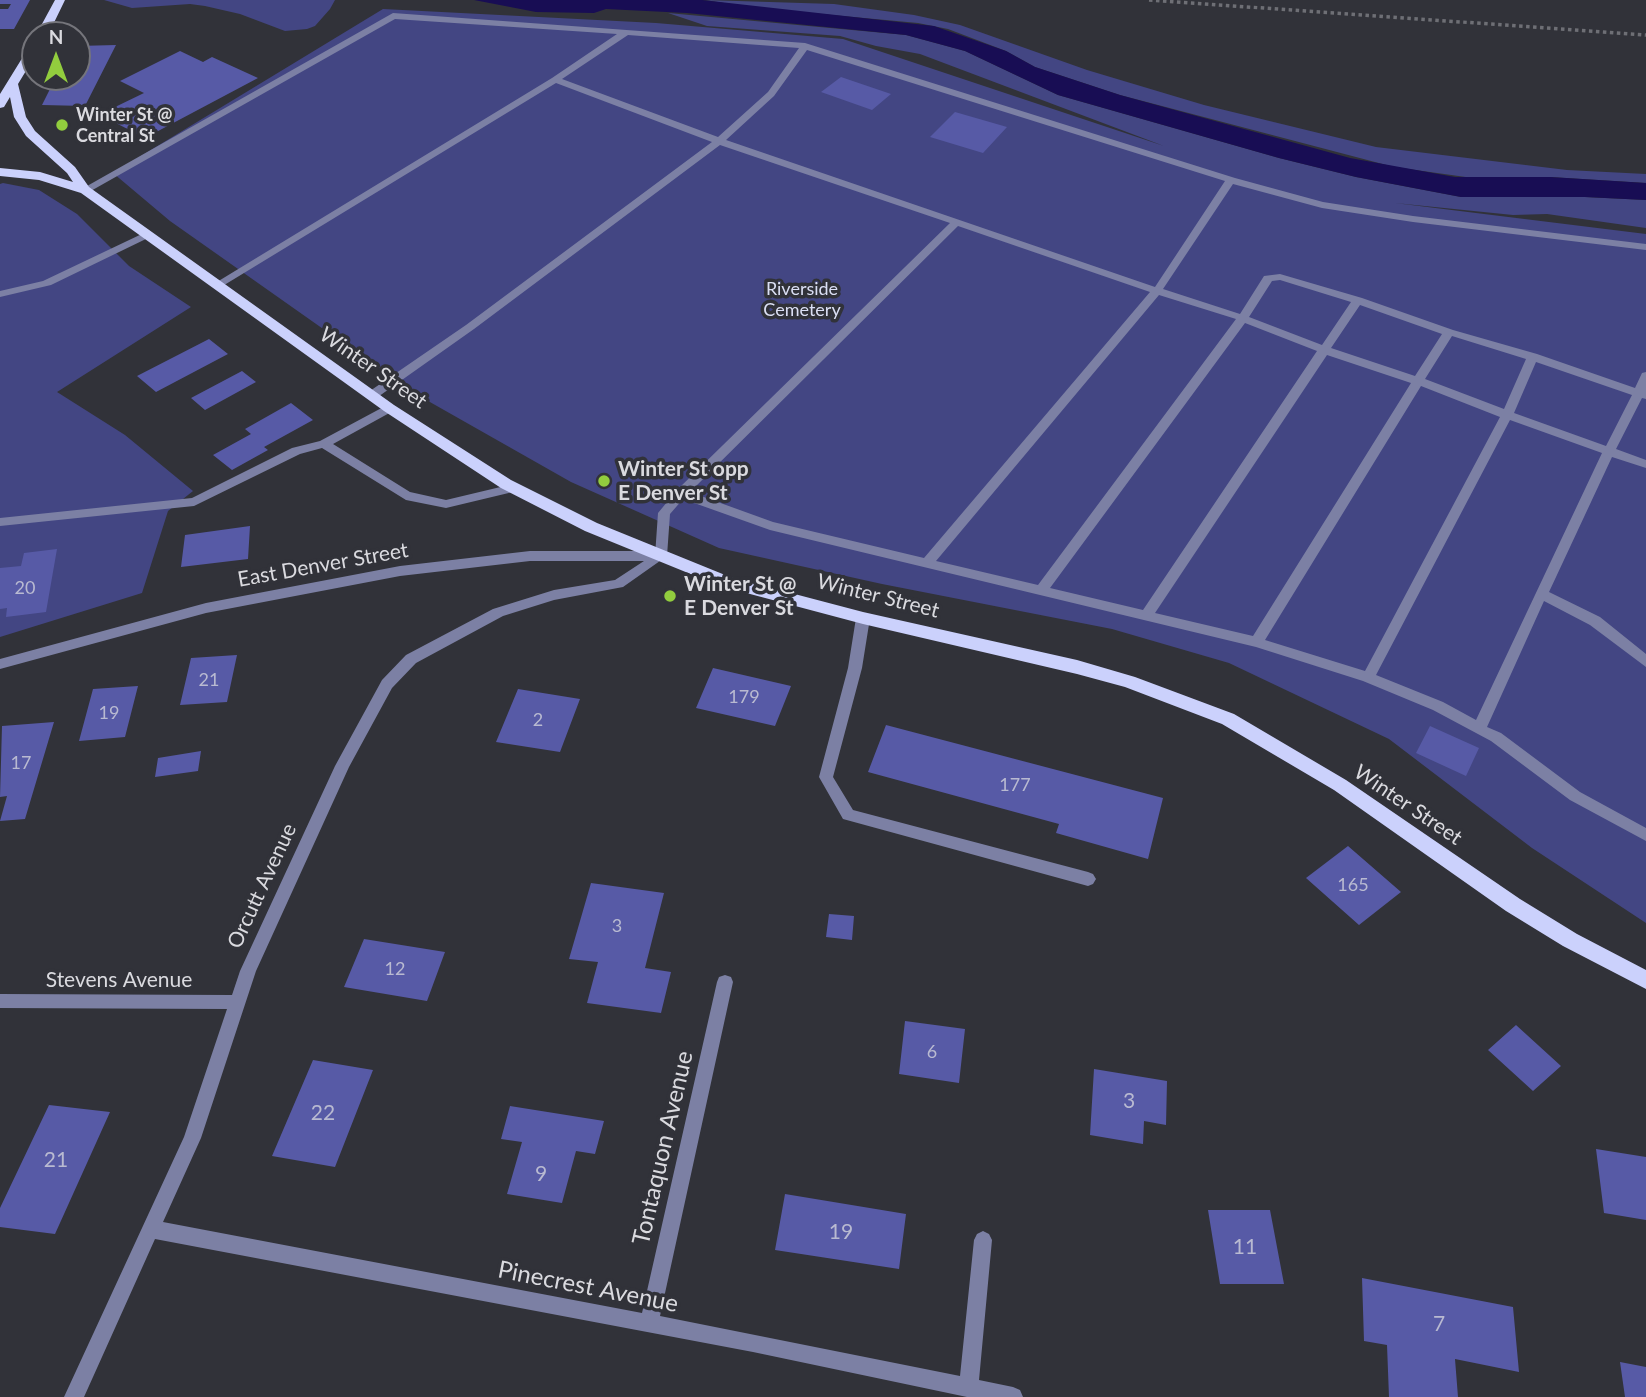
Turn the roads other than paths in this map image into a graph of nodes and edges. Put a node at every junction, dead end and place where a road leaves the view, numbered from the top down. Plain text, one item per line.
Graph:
1 (61, 0) edge
2 (50, 21) edge
3 (626, 32) junction
4 (805, 46) junction
5 (21, 65) edge
6 (555, 80) junction
7 (6, 84) edge
8 (0, 104) edge
9 (719, 141) junction
10 (0, 172) edge
11 (1231, 180) junction
12 (85, 190) junction
13 (957, 222) junction
14 (146, 234) junction
15 (1646, 247) edge
16 (217, 285) junction
17 (1157, 290) junction
18 (0, 294) edge
19 (1358, 300) junction
20 (1242, 318) junction
21 (1449, 332) junction
22 (1324, 350) junction
23 (1533, 357) junction
24 (1646, 376) edge
25 (1418, 381) junction
26 (1642, 394) edge
27 (371, 396) junction
28 (389, 408) junction
29 (1507, 415) junction
30 (324, 444) junction
31 (1609, 451) junction
32 (1646, 464) edge
33 (513, 488) junction
34 (681, 493) junction
35 (0, 522) edge
36 (661, 556) junction
37 (926, 564) junction
38 (1041, 591) junction
39 (1541, 594) junction
40 (1146, 616) junction
41 (863, 618) junction
42 (1256, 642) junction
43 (1646, 662) edge
44 (0, 664) edge
45 (1368, 677) junction
46 (1479, 729) junction
47 (1646, 835) edge
48 (1088, 880) dead end
49 (1646, 980) edge
50 (725, 982) dead end
51 (0, 1001) edge
52 (237, 1002) junction
53 (152, 1228) junction
54 (983, 1240) dead end
55 (649, 1324) junction
56 (969, 1388) junction
57 (74, 1397) edge
58 (1013, 1397) edge

1 - 2 main road
3 - 4 street
3 - 6 street
3 - 12 street
4 - 9 street
4 - 11 street
5 - 7 main road
6 - 9 street
6 - 16 street
7 - 8 main road
7 - 12 main road, Winter Street
9 - 13 street
9 - 27 street
10 - 12 main road, Winter Street
11 - 15 street
11 - 17 street
12 - 14 main road, Winter Street
13 - 17 street
13 - 34 street
14 - 16 main road, Winter Street
14 - 18 street
16 - 27 main road, Winter Street
17 - 20 street
17 - 37 street
19 - 20 street
19 - 21 street
19 - 22 street
20 - 22 street
20 - 38 street
21 - 23 street
21 - 25 street
22 - 25 street
22 - 40 street
23 - 26 street
23 - 29 street
24 - 26 street
25 - 29 street
25 - 42 street
26 - 31 street
27 - 28 main road, Winter Street
28 - 30 street
28 - 33 main road, Winter Street
29 - 31 street
29 - 45 street
30 - 33 street
30 - 35 street
31 - 32 street
31 - 39 street
33 - 36 main road, Winter Street
34 - 36 street
34 - 37 street
36 - 41 main road, Winter Street
36 - 44 street, East Denver Street
36 - 52 street, Orcutt Avenue
37 - 38 street
38 - 40 street
39 - 43 street
39 - 46 street
40 - 42 street
41 - 48 street
41 - 49 main road, Winter Street
42 - 45 street
45 - 46 street
46 - 47 street
50 - 55 street, Tontaquon Avenue
51 - 52 street, Stevens Avenue
52 - 53 street, Orcutt Avenue
53 - 55 street, Pinecrest Avenue
53 - 57 street, Orcutt Avenue
54 - 56 street
55 - 56 street, Pinecrest Avenue
56 - 58 street, Pinecrest Avenue

